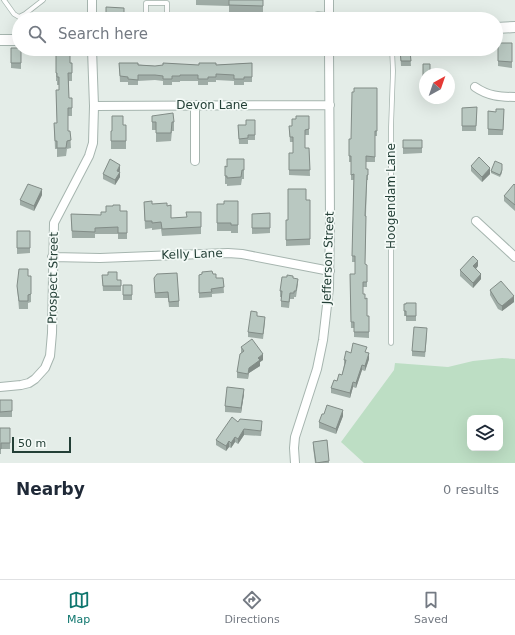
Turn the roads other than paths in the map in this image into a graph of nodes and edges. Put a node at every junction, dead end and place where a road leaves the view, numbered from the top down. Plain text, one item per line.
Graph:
1 (4, 0) edge
2 (42, 0) edge
3 (92, 0) edge
4 (329, 0) edge
5 (13, 12) edge
6 (27, 12) edge
7 (92, 12) edge
8 (146, 12) edge
9 (167, 12) edge
10 (329, 12) edge
11 (515, 27) edge
12 (503, 28) edge
13 (0, 40) edge
14 (12, 40) edge
15 (92, 56) edge
16 (329, 56) edge
17 (392, 56) edge
18 (475, 87) dead end
19 (515, 97) edge
20 (195, 105) junction
21 (330, 105) junction
22 (94, 106) junction
23 (195, 161) dead end
24 (476, 222) dead end
25 (52, 257) junction
26 (515, 257) edge
27 (330, 271) junction
28 (391, 343) dead end
29 (0, 387) edge
30 (296, 463) edge

1 - 5 lane
2 - 6 lane
3 - 7 street
4 - 10 street
8 - 9 lane
11 - 12 street
13 - 14 street
15 - 22 street, Prospect Street
16 - 21 street, Jefferson Street
17 - 28 lane, Hoogendam Lane
18 - 19 street
20 - 21 street, Devon Lane
20 - 22 street, Devon Lane
20 - 23 street
21 - 27 street, Jefferson Street
22 - 25 street, Prospect Street
24 - 26 street
25 - 27 street, Kelly Lane
25 - 29 street, Prospect Street
27 - 30 street, Jefferson Street

